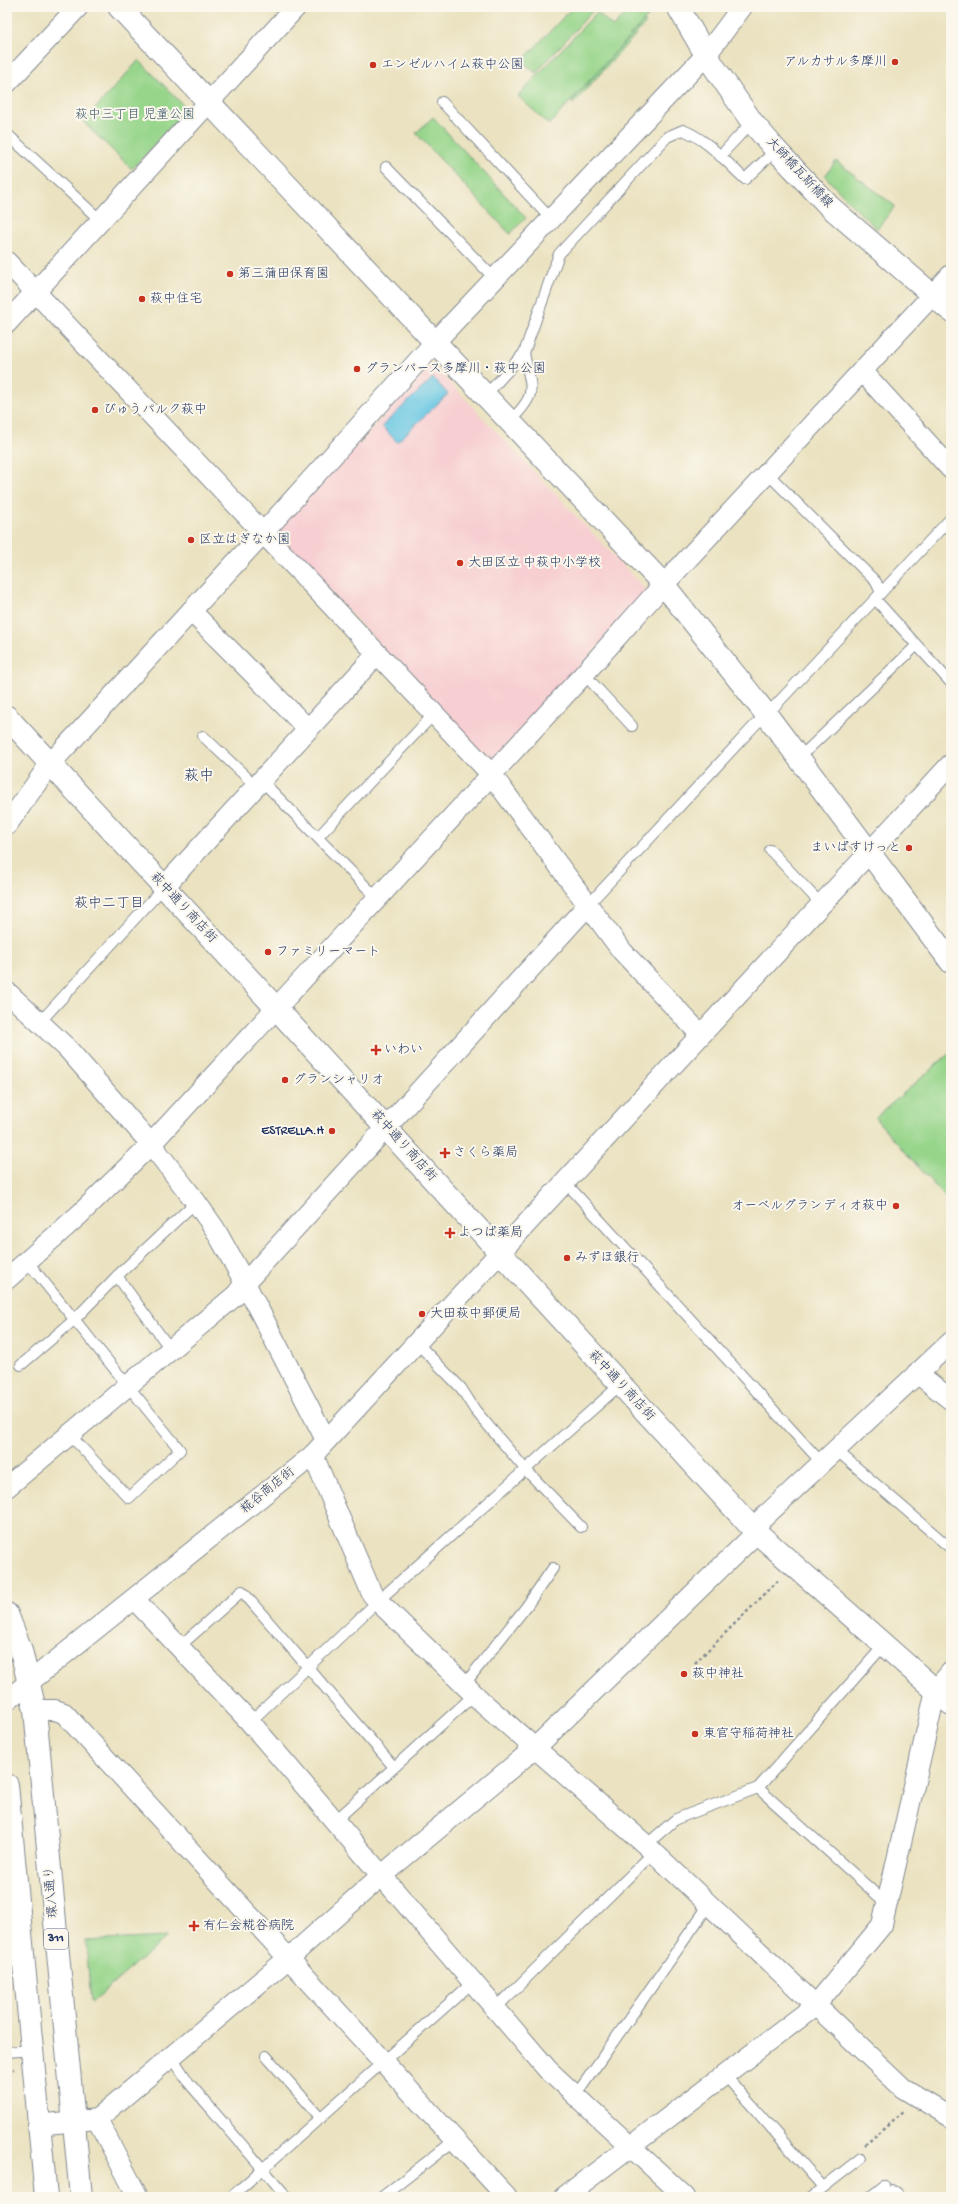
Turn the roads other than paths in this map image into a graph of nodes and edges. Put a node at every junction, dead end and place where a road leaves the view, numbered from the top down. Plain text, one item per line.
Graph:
1 (78, 7) edge
2 (119, 7) edge
3 (296, 7) edge
4 (678, 7) edge
5 (742, 7) edge
6 (706, 55) junction
7 (7, 83) edge
8 (209, 102) junction
9 (442, 102) dead end
10 (752, 122) junction
11 (7, 134) edge
12 (776, 150) junction
13 (720, 156) junction
14 (386, 167) dead end
15 (551, 219) junction
16 (100, 220) junction
17 (7, 262) edge
18 (951, 275) edge
19 (495, 279) junction
20 (36, 292) junction
21 (933, 296) junction
22 (951, 311) edge
23 (7, 323) edge
24 (435, 342) junction
25 (524, 353) junction
26 (862, 371) junction
27 (485, 396) junction
28 (510, 421) junction
29 (951, 469) edge
30 (767, 473) junction
31 (951, 518) edge
32 (263, 533) junction
33 (664, 585) junction
34 (878, 596) junction
35 (191, 611) junction
36 (916, 646) junction
37 (377, 654) junction
38 (584, 674) junction
39 (951, 683) edge
40 (434, 714) junction
41 (766, 714) junction
42 (7, 717) edge
43 (632, 726) dead end
44 (308, 729) junction
45 (203, 736) dead end
46 (799, 758) junction
47 (50, 764) junction
48 (951, 764) edge
49 (491, 774) junction
50 (259, 783) junction
51 (7, 825) edge
52 (318, 837) junction
53 (770, 850) dead end
54 (868, 853) junction
55 (164, 887) junction
56 (377, 898) junction
57 (821, 904) junction
58 (588, 905) junction
59 (951, 962) edge
60 (7, 992) edge
61 (276, 1008) junction
62 (40, 1022) junction
63 (700, 1034) junction
64 (386, 1128) junction
65 (151, 1144) junction
66 (565, 1182) junction
67 (196, 1202) junction
68 (494, 1259) junction
69 (27, 1261) junction
70 (117, 1276) junction
71 (7, 1279) edge
72 (245, 1283) junction
73 (74, 1320) junction
74 (951, 1342) edge
75 (417, 1343) junction
76 (171, 1350) junction
77 (21, 1365) dead end
78 (917, 1373) junction
79 (127, 1385) junction
80 (620, 1386) junction
81 (951, 1400) edge
82 (69, 1434) junction
83 (326, 1440) junction
84 (313, 1455) junction
85 (828, 1455) junction
86 (525, 1469) junction
87 (7, 1486) edge
88 (581, 1527) dead end
89 (754, 1530) junction
90 (948, 1546) dead end
91 (553, 1568) dead end
92 (134, 1599) junction
93 (378, 1601) junction
94 (7, 1614) edge
95 (885, 1644) junction
96 (179, 1647) junction
97 (308, 1667) junction
98 (951, 1672) edge
99 (28, 1682) junction
100 (469, 1690) junction
101 (943, 1697) edge
102 (7, 1700) edge
103 (34, 1710) junction
104 (250, 1722) junction
105 (535, 1748) junction
106 (394, 1768) junction
107 (7, 1784) edge
108 (758, 1788) junction
109 (335, 1821) junction
110 (649, 1849) junction
111 (10, 1854) edge
112 (380, 1876) junction
113 (887, 1904) junction
114 (708, 1906) junction
115 (290, 1957) junction
116 (15, 1961) edge
117 (472, 1983) junction
118 (815, 2006) junction
119 (495, 2009) junction
120 (31, 2050) junction
121 (7, 2052) edge
122 (266, 2056) dead end
123 (172, 2057) junction
124 (384, 2061) junction
125 (724, 2074) junction
126 (576, 2095) junction
127 (950, 2113) edge
128 (321, 2118) junction
129 (97, 2119) junction
130 (72, 2123) junction
131 (38, 2125) junction
132 (455, 2140) junction
133 (631, 2146) junction
134 (861, 2158) road end
135 (264, 2168) junction
136 (823, 2187) junction
137 (890, 2193) edge
138 (46, 2197) edge
139 (80, 2197) edge
140 (138, 2197) edge
141 (232, 2197) edge
142 (288, 2197) edge
143 (382, 2197) edge
144 (507, 2197) edge
145 (564, 2197) edge
146 (685, 2197) edge
147 (811, 2197) edge
148 (870, 2197) edge

1 - 7 street
2 - 8 street
3 - 8 street
4 - 6 street, 大師橋瓦斯橋線
5 - 6 street
6 - 10 street, 大師橋瓦斯橋線
6 - 15 street
8 - 16 street
8 - 24 street
9 - 15 lane
10 - 12 street, 大師橋瓦斯橋線
10 - 13 lane
11 - 16 lane
12 - 13 lane
12 - 21 street, 大師橋瓦斯橋線
13 - 25 lane
14 - 19 lane
15 - 19 street
16 - 20 street
17 - 20 street
18 - 21 street
19 - 24 street
20 - 23 street
20 - 32 street
21 - 22 street, 大師橋瓦斯橋線
21 - 26 street
24 - 27 street
24 - 32 street
25 - 27 lane
25 - 28 lane
26 - 29 street
26 - 30 street
27 - 28 street
28 - 33 street
30 - 33 street
30 - 34 lane
31 - 34 lane
32 - 35 street
32 - 37 street
33 - 38 street
33 - 41 street
34 - 36 lane
34 - 41 lane
35 - 44 street
35 - 47 street
36 - 39 lane
36 - 46 lane
37 - 40 street
37 - 44 street
38 - 43 lane
38 - 49 street
40 - 49 street
40 - 52 lane
41 - 46 street
41 - 58 lane
42 - 47 street, 萩中通り商店街
44 - 50 street
45 - 50 lane
46 - 54 street
47 - 51 street
47 - 55 street, 萩中通り商店街
48 - 54 street, 糀谷商店街
49 - 56 street
49 - 58 street
50 - 52 lane
50 - 55 street
52 - 56 lane
53 - 57 lane
54 - 57 street, 糀谷商店街
54 - 59 street
55 - 61 street, 萩中通り商店街
55 - 62 lane
56 - 61 street
57 - 63 street, 糀谷商店街
58 - 63 street
58 - 64 street
60 - 62 street
61 - 64 street, 萩中通り商店街
61 - 65 street
62 - 65 street
63 - 66 street, 糀谷商店街
64 - 68 street, 萩中通り商店街
64 - 72 street
65 - 67 street
65 - 69 street
66 - 68 street, 糀谷商店街
66 - 85 lane
67 - 70 lane
67 - 72 street
68 - 75 street, 糀谷商店街
68 - 80 street, 萩中通り商店街
69 - 71 street
69 - 73 lane
70 - 73 lane
70 - 76 lane
72 - 76 street
72 - 83 street
73 - 77 lane
73 - 79 lane
74 - 78 street
75 - 83 street, 糀谷商店街
75 - 86 lane
76 - 79 street
78 - 81 street
78 - 85 street
79 - 82 street
79 - 82 lane
80 - 86 lane
80 - 89 street, 萩中通り商店街
82 - 87 street
83 - 84 street, 糀谷商店街
84 - 92 street, 糀谷商店街
84 - 93 street
85 - 89 street
85 - 90 lane
86 - 88 lane
86 - 93 lane
89 - 95 street, 萩中通り商店街
89 - 105 street
91 - 100 lane
92 - 96 street
92 - 99 street, 糀谷商店街
93 - 97 lane
93 - 100 street
94 - 99 street, 環八通り / 311
95 - 101 street, 萩中通り商店街
95 - 108 lane
96 - 97 lane
96 - 104 street
97 - 104 lane
97 - 106 lane
98 - 101 street
99 - 102 street, 糀谷商店街
99 - 103 street, 環八通り / 311
100 - 105 street
100 - 106 lane
101 - 113 street
103 - 115 street
103 - 130 street, 環八通り / 311
104 - 109 street
105 - 110 street
105 - 112 street
106 - 109 lane
107 - 111 street
108 - 110 lane
108 - 113 lane
109 - 112 street
110 - 114 street
110 - 119 lane
111 - 116 street
112 - 115 street
112 - 117 street
113 - 118 street
114 - 118 street
114 - 126 lane
115 - 123 street
115 - 124 street
116 - 120 street
117 - 119 street
117 - 124 lane
118 - 125 street
118 - 127 street
119 - 126 street
120 - 121 lane
120 - 131 street
122 - 128 lane
123 - 129 street
123 - 135 lane
124 - 128 lane
124 - 132 street
125 - 133 street
125 - 136 lane
126 - 133 street
128 - 135 lane
129 - 130 street
129 - 140 street
130 - 131 street
130 - 139 street, 環八通り / 311
131 - 138 street
132 - 143 lane
132 - 144 street
133 - 145 street
133 - 146 street
134 - 136 lane
135 - 141 lane
135 - 142 lane
136 - 147 lane
137 - 148 lane

